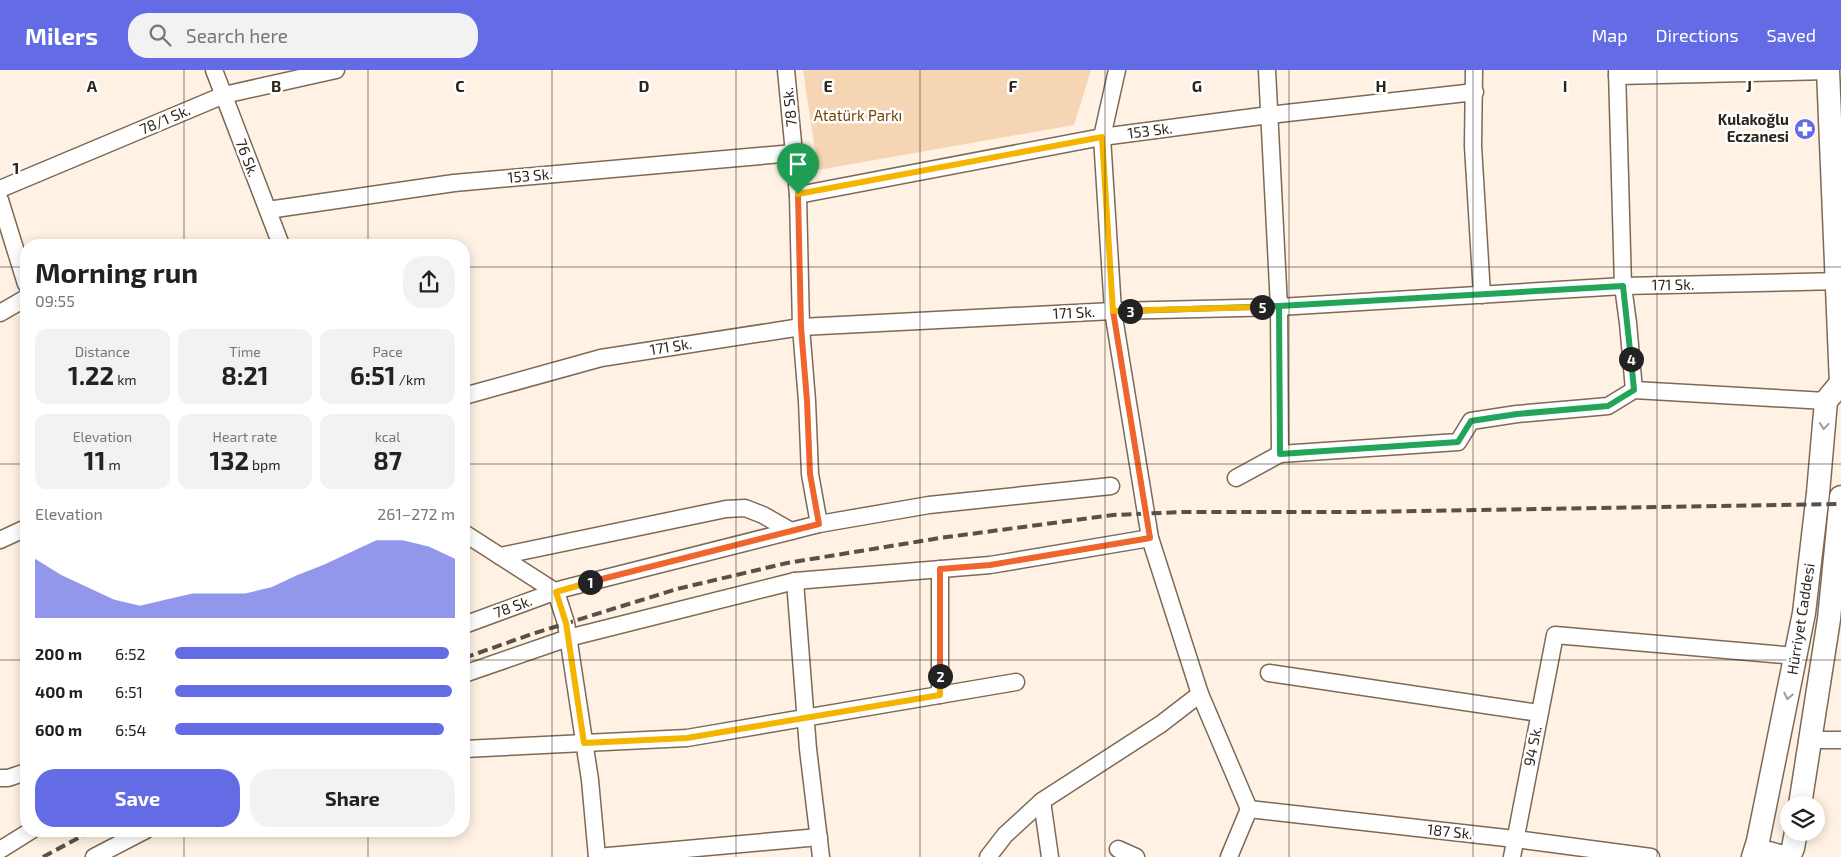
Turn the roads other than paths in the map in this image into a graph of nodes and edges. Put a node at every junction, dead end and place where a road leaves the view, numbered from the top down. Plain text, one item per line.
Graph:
1 (214, 70) edge
2 (336, 70) edge
3 (786, 70) edge
4 (1116, 70) edge
5 (1267, 70) edge
6 (1474, 70) edge
7 (1828, 71) edge
8 (1617, 73) edge
9 (1475, 92) junction
10 (224, 95) junction
11 (1835, 112) edge
12 (1269, 115) junction
13 (1102, 137) junction
14 (794, 153) junction
15 (0, 189) edge
16 (798, 194) junction
17 (0, 200) edge
18 (268, 210) junction
19 (279, 239) edge
20 (20, 265) edge
21 (1839, 281) edge
22 (1623, 286) junction
23 (1482, 295) junction
24 (20, 301) edge
25 (1279, 306) junction
26 (1113, 311) junction
27 (0, 312) edge
28 (801, 327) junction
29 (1841, 384) edge
30 (1634, 390) junction
31 (470, 394) edge
32 (1826, 401) junction
33 (1280, 454) junction
34 (1236, 478) dead end
35 (1111, 486) dead end
36 (1841, 497) edge
37 (819, 524) junction
38 (20, 531) edge
39 (791, 531) junction
40 (470, 537) edge
41 (1150, 538) junction
42 (0, 540) edge
43 (500, 556) junction
44 (940, 569) junction
45 (795, 581) junction
46 (556, 592) junction
47 (1835, 619) edge
48 (470, 623) edge
49 (568, 638) junction
50 (1796, 656) junction
51 (470, 672) edge
52 (1269, 673) dead end
53 (1016, 682) dead end
54 (1200, 694) junction
55 (940, 695) junction
56 (1540, 713) junction
57 (806, 718) junction
58 (1811, 740) junction
59 (1841, 740) edge
60 (584, 743) junction
61 (470, 749) edge
62 (20, 774) edge
63 (0, 778) edge
64 (1802, 796) edge
65 (1042, 801) junction
66 (1249, 810) junction
67 (819, 836) junction
68 (21, 837) edge
69 (133, 837) edge
70 (1515, 839) junction
71 (1794, 841) edge
72 (1118, 849) dead end
73 (0, 850) edge
74 (94, 857) edge
75 (597, 857) edge
76 (821, 857) edge
77 (988, 857) edge
78 (1050, 857) edge
79 (1136, 857) edge
80 (1229, 857) edge
81 (1512, 857) edge
82 (1651, 857) edge
83 (1755, 857) edge
84 (1783, 857) edge
85 (1789, 857) edge

1 - 10 street, 76 Sk.
2 - 10 street, 78/1 Sk.
3 - 14 street, 78 Sk.
4 - 13 street
5 - 12 street
6 - 9 street
7 - 8 street
7 - 11 main road
8 - 22 street
9 - 12 street, 153 Sk.
9 - 23 street
10 - 15 street, 78/1 Sk.
10 - 18 street, 76 Sk.
11 - 21 main road
12 - 13 street, 153 Sk.
12 - 25 street
13 - 16 street, 153 Sk.
13 - 26 street
14 - 16 street, 78 Sk.
14 - 18 street, 153 Sk.
16 - 28 street, 78 Sk.
17 - 20 street
18 - 19 street, 76 Sk.
21 - 22 street, 171 Sk.
21 - 29 main road
22 - 23 street, 171 Sk.
22 - 30 street
23 - 25 street, 171 Sk.
24 - 27 street
25 - 26 street, 171 Sk.
25 - 33 street
26 - 28 street, 171 Sk.
26 - 41 street
28 - 31 street, 171 Sk.
28 - 37 street, 78 Sk.
29 - 32 main road
30 - 32 street
30 - 33 street
32 -> 50 main road, Hürriyet Caddesi
33 - 34 street
35 - 37 street
36 - 47 main road, Hürriyet Caddesi
37 - 39 street, 78 Sk.
38 - 42 street
39 - 43 street
39 - 46 street, 78 Sk.
40 - 43 street
41 - 44 street
41 - 54 street
43 - 46 street
44 - 45 street
44 - 55 street
45 - 49 street
45 - 57 street
46 - 48 street, 78 Sk.
46 - 49 street
47 - 58 main road, Hürriyet Caddesi
49 - 51 street
49 - 60 street
50 - 56 street, 94 Sk.
50 -> 83 main road, Hürriyet Caddesi
52 - 56 street
53 - 55 street
54 - 65 street
54 - 66 street
55 - 57 street
56 - 70 street, 94 Sk.
57 - 60 street
57 - 67 street
58 - 59 street
58 - 64 main road, Hürriyet Caddesi
60 - 61 street
60 - 75 street
62 - 63 street
65 - 77 street
65 - 78 street
66 - 70 street, 187 Sk.
66 - 80 street
67 - 75 street
67 - 76 street
68 - 73 street
69 - 74 street
70 - 81 street, 94 Sk.
70 - 82 street, 187 Sk.
71 - 85 main road
72 - 79 street
83 - 84 main road

